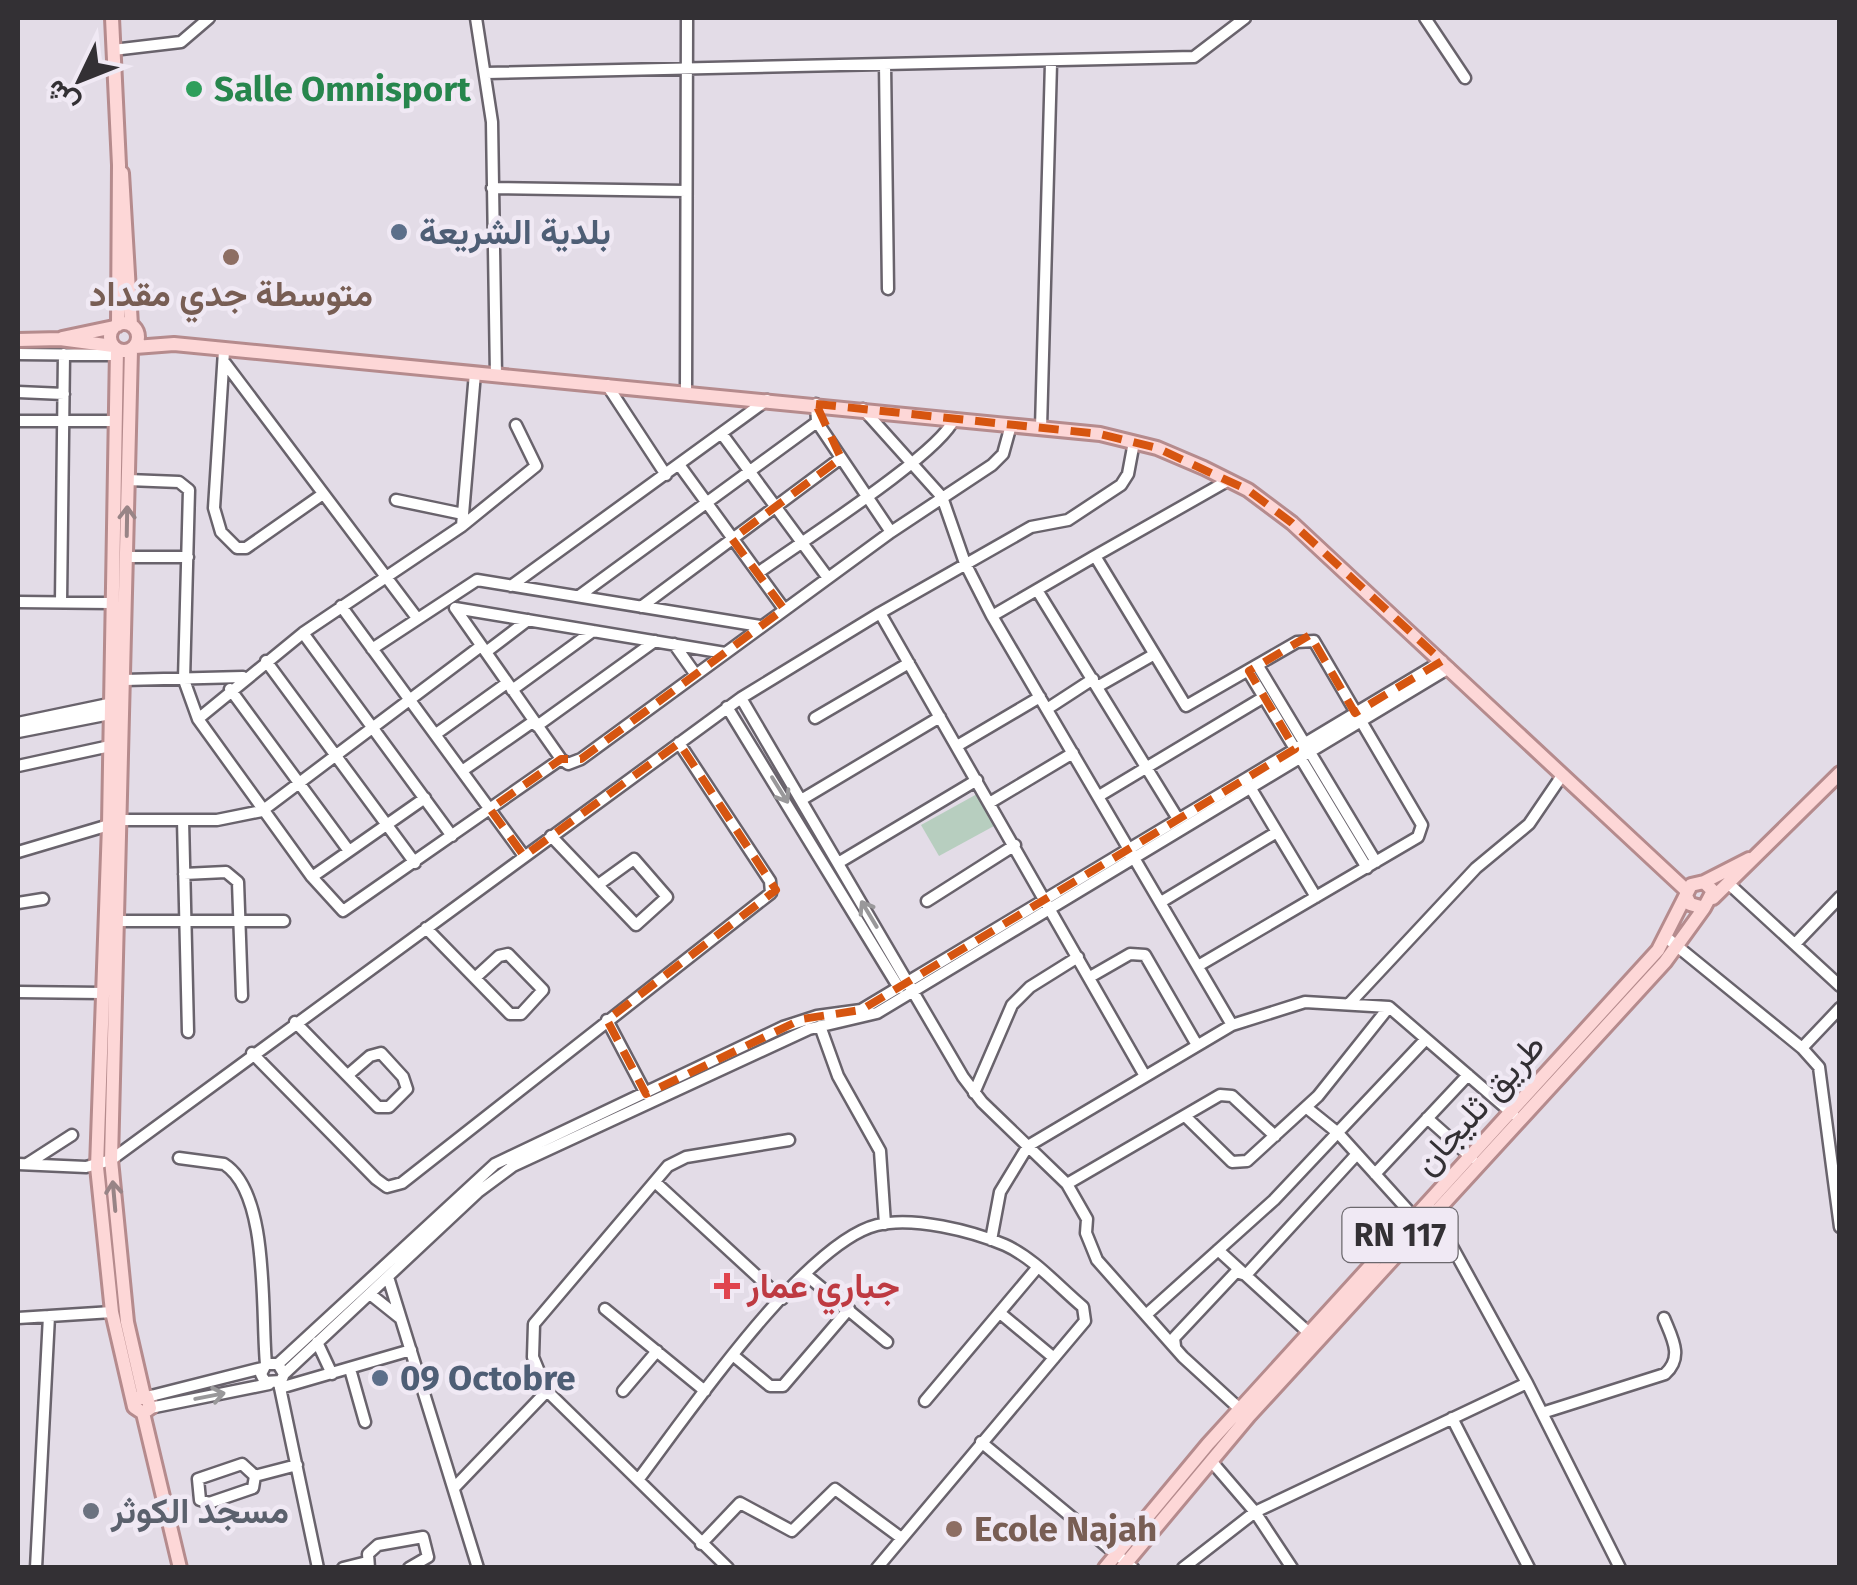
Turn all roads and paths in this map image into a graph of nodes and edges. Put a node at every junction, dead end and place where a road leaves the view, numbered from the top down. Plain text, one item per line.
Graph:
1 (112, 18) edge
2 (209, 18) edge
3 (476, 18) edge
4 (686, 18) edge
5 (1245, 18) edge
6 (1425, 18) edge
7 (113, 50) junction
8 (1051, 63) junction
9 (884, 64) junction
10 (686, 70) junction
11 (486, 73) junction
12 (1464, 78) dead end
13 (492, 188) junction
14 (686, 190) junction
15 (888, 289) dead end
16 (125, 326) junction
17 (60, 339) junction
18 (18, 340) edge
19 (174, 344) junction
20 (122, 349) junction
21 (18, 354) edge
22 (64, 354) junction
23 (224, 357) junction
24 (475, 373) junction
25 (496, 375) junction
26 (607, 385) junction
27 (18, 392) edge
28 (686, 392) junction
29 (64, 394) junction
30 (768, 399) junction
31 (816, 404) junction
32 (863, 409) junction
33 (954, 418) junction
34 (116, 421) junction
35 (18, 422) edge
36 (64, 422) junction
37 (817, 422) junction
38 (1010, 424) junction
39 (516, 425) dead end
40 (1041, 428) junction
41 (722, 434) junction
42 (1134, 442) junction
43 (841, 458) junction
44 (912, 460) junction
45 (680, 466) junction
46 (749, 471) junction
47 (666, 475) junction
48 (128, 480) junction
49 (1228, 480) junction
50 (323, 494) junction
51 (866, 494) junction
52 (942, 497) junction
53 (396, 500) dead end
54 (706, 503) junction
55 (775, 506) junction
56 (463, 520) junction
57 (891, 532) junction
58 (732, 538) junction
59 (801, 542) junction
60 (1095, 556) junction
61 (127, 557) junction
62 (188, 557) junction
63 (965, 563) junction
64 (758, 573) junction
65 (828, 578) junction
66 (388, 579) junction
67 (511, 586) junction
68 (1037, 590) junction
69 (447, 596) junction
70 (578, 597) junction
71 (18, 602) edge
72 (61, 602) junction
73 (112, 603) junction
74 (341, 606) junction
75 (641, 607) junction
76 (455, 608) junction
77 (784, 609) junction
78 (880, 613) junction
79 (992, 616) junction
80 (417, 618) junction
81 (528, 620) junction
82 (760, 626) junction
83 (593, 631) junction
84 (303, 633) junction
85 (655, 641) junction
86 (674, 644) junction
87 (372, 649) junction
88 (484, 649) junction
89 (725, 653) junction
90 (1153, 654) junction
91 (266, 661) junction
92 (909, 664) junction
93 (1445, 665) junction
94 (1253, 668) junction
95 (696, 675) junction
96 (245, 677) junction
97 (124, 680) junction
98 (184, 680) junction
99 (1095, 683) junction
100 (510, 686) junction
101 (230, 689) junction
102 (1040, 697) junction
103 (1264, 697) junction
104 (741, 698) junction
105 (411, 701) junction
106 (727, 707) junction
107 (117, 708) junction
108 (1047, 709) junction
109 (940, 717) junction
110 (815, 718) dead end
111 (1357, 718) junction
112 (198, 719) junction
113 (18, 722) edge
114 (536, 724) junction
115 (374, 728) junction
116 (18, 732) edge
117 (436, 734) junction
118 (679, 743) junction
119 (110, 746) junction
120 (957, 746) junction
121 (1302, 750) junction
122 (1073, 753) junction
123 (337, 756) junction
124 (560, 759) junction
125 (18, 766) edge
126 (1147, 767) junction
127 (462, 771) junction
128 (1840, 773) edge
129 (1561, 777) junction
130 (977, 780) junction
131 (300, 781) junction
132 (1250, 787) junction
133 (1834, 789) edge
134 (1099, 796) junction
135 (425, 798) junction
136 (801, 800) junction
137 (992, 802) junction
138 (490, 808) junction
139 (262, 810) junction
140 (1178, 819) junction
141 (184, 820) junction
142 (116, 823) junction
143 (387, 825) junction
144 (1277, 832) junction
145 (452, 836) junction
146 (552, 836) junction
147 (1015, 845) junction
148 (349, 850) junction
149 (18, 852) edge
150 (1132, 852) junction
151 (524, 856) junction
152 (1752, 858) junction
153 (415, 863) junction
154 (838, 864) junction
155 (1371, 865) junction
156 (184, 874) junction
157 (312, 877) junction
158 (1704, 882) junction
159 (1730, 884) junction
160 (598, 885) junction
161 (1687, 895) junction
162 (1840, 896) edge
163 (1316, 897) junction
164 (43, 899) dead end
165 (927, 901) dead end
166 (1048, 902) junction
167 (1161, 902) junction
168 (1709, 903) junction
169 (18, 904) edge
170 (112, 921) junction
171 (186, 921) junction
172 (240, 921) junction
173 (284, 921) dead end
174 (426, 928) junction
175 (1672, 941) junction
176 (1795, 944) junction
177 (1078, 956) junction
178 (1198, 966) junction
179 (1090, 977) junction
180 (475, 978) junction
181 (1840, 986) edge
182 (908, 990) junction
183 (18, 992) edge
184 (103, 992) junction
185 (242, 996) dead end
186 (1348, 1004) junction
187 (1389, 1007) junction
188 (1840, 1008) edge
189 (607, 1020) junction
190 (295, 1022) junction
191 (1232, 1025) junction
192 (820, 1026) junction
193 (188, 1032) dead end
194 (1426, 1039) junction
195 (1197, 1045) junction
196 (1802, 1048) junction
197 (252, 1053) junction
198 (348, 1076) junction
199 (1144, 1076) junction
200 (1468, 1076) junction
201 (646, 1094) junction
202 (974, 1094) junction
203 (1307, 1108) junction
204 (1513, 1114) junction
205 (1185, 1116) junction
206 (1427, 1118) junction
207 (1338, 1132) junction
208 (72, 1134) dead end
209 (1275, 1136) junction
210 (788, 1140) dead end
211 (1028, 1146) junction
212 (1357, 1154) junction
213 (179, 1158) dead end
214 (1472, 1158) junction
215 (111, 1160) junction
216 (22, 1164) edge
217 (97, 1167) junction
218 (1375, 1174) junction
219 (655, 1182) junction
220 (1067, 1184) junction
221 (1432, 1210) junction
222 (1416, 1218) junction
223 (884, 1224) junction
224 (1840, 1226) edge
225 (991, 1240) junction
226 (1218, 1250) junction
227 (1037, 1268) junction
228 (388, 1276) junction
229 (806, 1276) junction
230 (1246, 1276) junction
231 (370, 1294) junction
232 (782, 1299) junction
233 (606, 1309) dead end
234 (849, 1309) junction
235 (112, 1312) junction
236 (1000, 1312) junction
237 (1147, 1314) junction
238 (49, 1316) junction
239 (18, 1318) edge
240 (1664, 1318) dead end
241 (401, 1319) junction
242 (1309, 1333) junction
243 (317, 1342) junction
244 (886, 1342) dead end
245 (1175, 1348) junction
246 (411, 1350) junction
247 (656, 1351) junction
248 (734, 1356) junction
249 (1054, 1358) junction
250 (350, 1369) junction
251 (332, 1374) junction
252 (274, 1375) junction
253 (1526, 1383) junction
254 (546, 1391) junction
255 (705, 1391) junction
256 (623, 1392) dead end
257 (926, 1401) dead end
258 (144, 1403) junction
259 (1244, 1413) junction
260 (1542, 1413) junction
261 (1452, 1418) junction
262 (365, 1422) dead end
263 (982, 1442) junction
264 (1212, 1462) junction
265 (298, 1465) junction
266 (255, 1476) junction
267 (638, 1480) junction
268 (454, 1488) junction
269 (1255, 1512) junction
270 (900, 1538) junction
271 (701, 1544) junction
272 (1125, 1562) edge
273 (368, 1565) edge
274 (36, 1568) edge
275 (180, 1568) edge
276 (318, 1568) edge
277 (343, 1568) edge
278 (409, 1568) edge
279 (478, 1568) edge
280 (728, 1568) edge
281 (877, 1568) edge
282 (1105, 1568) edge
283 (1183, 1568) edge
284 (1292, 1568) edge
285 (1529, 1568) edge
286 (1620, 1568) edge

1 - 7 main road
2 - 7 street
3 - 11 street
4 - 10 street
5 - 8 street
6 - 12 street
7 - 16 main road
8 - 9 street
8 - 40 street
9 - 10 street
9 - 15 street
10 - 11 street
10 - 14 street
11 - 13 street
13 - 14 street
13 - 25 street
14 - 28 street
16 - 17 main road
16 - 19 main road
16 - 20 main road
16 - 20 main road
17 - 18 main road
17 - 20 main road
19 - 20 main road
19 - 23 main road
20 - 22 street
20 - 34 main road
20 - 48 main road
21 - 22 street
22 - 29 street
23 - 24 main road
23 - 50 street
23 - 50 street
24 - 25 main road
24 - 56 street
25 - 26 main road
26 - 28 main road
26 - 47 street
27 - 29 street
28 - 30 main road
29 - 36 street
30 - 31 main road
30 - 41 street
31 - 32 main road
31 - 37 street
32 - 33 main road
32 - 44 street
33 - 38 main road
33 - 44 street
34 - 36 street
34 - 73 main road
35 - 36 street
36 - 72 street
37 - 43 street
37 - 46 street
38 - 40 main road
38 - 52 street
39 - 56 street
40 - 42 main road
41 - 45 street
41 - 46 street
42 - 49 main road
42 - 63 street
43 - 51 street
43 - 55 street
44 - 51 street
44 - 52 street
45 - 47 street
45 - 54 street
46 - 54 street
46 - 55 street
47 - 67 street
61 -> 48 main road
48 - 62 street
49 - 60 street
49 - 93 main road
50 - 66 street
51 - 57 street
51 - 59 street
52 - 57 street
52 - 63 street
53 - 56 street
54 - 58 street
54 - 70 street
55 - 58 street
55 - 59 street
56 - 66 street
57 - 65 street
58 - 64 street
58 - 75 street
59 - 64 street
59 - 65 street
60 - 68 street
60 - 90 street
61 - 62 street
61 - 97 main road
62 - 98 street
63 - 78 street
63 - 79 street
64 - 77 street
65 - 77 street
66 - 74 street
66 - 80 street
67 - 69 street
67 - 70 street
68 - 79 street
68 - 99 street
69 - 76 street
69 - 80 street
70 - 75 street
71 - 72 street
72 - 73 street
73 - 107 main road
74 - 84 street
74 - 87 street
75 - 82 street
76 - 81 street
76 - 88 street
77 - 82 street
78 - 92 street
78 - 104 street
79 - 102 street
80 - 87 street
81 - 83 street
81 - 88 street
82 - 89 street
83 - 85 street
83 - 100 street
84 - 91 street
84 - 115 street
85 - 86 street
85 - 114 street
86 - 89 street
86 - 95 street
87 - 105 street
88 - 100 street
88 - 105 street
89 - 95 street
90 - 94 street
90 - 99 street
91 - 96 street
91 - 123 street
92 - 109 street
92 - 110 street
93 - 111 street
93 - 129 main road
94 - 103 street
94 - 111 street
94 - 121 street
95 - 124 street
96 - 98 street
96 - 101 street
97 - 98 street
97 - 107 main road
98 - 112 street
99 - 108 street
99 - 126 street
100 - 114 street
100 - 117 street
101 - 112 street
101 - 131 street
102 - 108 street
102 - 120 street
103 - 121 street
103 - 126 street
104 - 106 street
104 - 136 street
105 - 115 street
105 - 117 street
106 - 118 street
106 -> 182 street
107 - 113 street
107 - 116 street
107 - 119 main road
107 - 142 main road
108 - 122 street
109 - 120 street
109 - 136 street
111 - 121 street
111 - 155 street
112 - 139 street
114 - 124 street
114 - 127 street
115 - 123 street
115 - 135 street
117 - 127 street
118 - 146 street
118 - 189 street
119 - 125 street
119 - 142 main road
120 - 130 street
121 - 132 street
121 - 140 street
121 - 155 street
122 - 134 street
122 - 137 street
123 - 131 street
123 - 143 street
124 - 138 street
126 - 134 street
126 - 140 street
127 - 138 street
128 - 133 main road, طريق ثليجان / RN 117
129 - 161 main road
129 - 186 street
130 - 137 street
130 - 154 street
131 - 139 street
131 - 148 street
132 - 144 street
132 - 150 street
133 - 152 main road, طريق ثليجان / RN 117
134 - 150 street
135 - 143 street
135 - 145 street
136 - 154 street
137 - 147 street
138 - 145 street
138 - 151 street
139 - 141 street
139 - 157 street
140 - 150 street
141 - 142 street
141 - 156 street
142 - 149 street
142 - 170 main road
143 - 148 street
143 - 153 street
144 - 163 street
144 - 167 street
145 - 153 street
146 - 151 street
146 - 160 street
147 - 165 street
147 - 166 street
148 - 157 street
150 - 166 street
150 - 167 street
151 - 174 street
152 - 158 main road, طريق ثليجان / RN 117
152 - 159 main road, طريق ثليجان / RN 117
153 - 157 street
182 -> 154 street
155 - 163 street
156 - 171 street
156 - 172 street
158 - 161 main road, طريق ثليجان
158 - 168 main road
159 - 168 main road, طريق ثليجان / RN 117
159 - 176 street
160 - 160 street
161 - 168 main road
161 - 175 main road, طريق ثليجان / RN 117
162 - 176 street
163 - 178 street
164 - 169 street
166 - 177 street
166 - 182 street
167 - 178 street
168 - 175 main road, طريق ثليجان / RN 117
170 - 171 street
170 - 184 main road
170 - 215 main road
171 - 172 street
171 - 193 street
172 - 173 street
172 - 185 street
174 - 180 street
174 - 190 street
175 - 196 street
175 - 204 main road, طريق ثليجان / RN 117
175 - 221 main road, طريق ثليجان / RN 117
176 - 181 street
177 - 179 street
177 - 202 street
178 - 191 street
179 - 195 street
179 - 199 street
180 - 180 street
182 - 192 street
182 - 201 street
182 - 202 street
183 - 184 street
184 - 217 main road
186 - 187 street
186 - 191 street
187 - 194 street
187 - 203 street
188 - 196 street
189 - 197 street
189 - 201 street
190 - 197 street
190 - 198 street
191 - 195 street
192 - 223 street
192 - 228 street
194 - 200 street
194 - 207 street
195 - 199 street
196 - 224 street
197 - 215 street
198 - 198 street
199 - 211 street
200 - 204 street
200 - 206 street
201 - 252 street
202 - 211 street
203 - 207 street
203 - 209 street
204 - 214 main road, طريق ثليجان / RN 117
205 - 209 street
205 - 209 street
205 - 220 street
206 - 214 street
206 - 218 street
207 - 212 street
207 - 226 street
208 - 216 street
210 - 219 street
211 - 220 street
211 - 225 street
212 - 218 street
212 - 230 street
213 - 252 street
214 - 221 main road, طريق ثليجان / RN 117
215 - 217 street
258 -> 215 main road
216 - 217 street
217 - 235 main road
218 - 222 street
219 - 232 street
219 - 254 street
220 - 237 street
221 - 222 main road, طريق ثليجان / RN 117
221 - 253 street
221 - 259 main road, طريق ثليجان / RN 117
222 - 242 main road, طريق ثليجان / RN 117
223 - 225 street
223 - 229 street
225 - 227 street
226 - 230 street
226 - 237 street
227 - 236 street
227 - 249 street
228 - 231 street
228 - 241 street
229 - 232 street
229 - 234 street
230 - 242 street
230 - 245 street
231 - 241 street
231 - 243 street
232 - 248 street
233 - 247 street
234 - 244 street
234 - 248 street
235 - 238 street
235 - 258 main road
236 - 249 street
236 - 257 street
237 - 245 street
238 - 239 street
238 - 274 street
240 - 260 street
241 - 246 street
242 - 259 main road, طريق ثليجان / RN 117
243 - 251 street
243 - 252 street
245 - 259 street
246 - 250 street
246 - 268 street
247 - 255 street
247 - 256 street
248 - 255 street
249 - 263 street
250 - 251 street
250 - 262 street
251 - 252 street
258 -> 252 street
252 - 258 street
252 - 265 street
253 - 260 street
253 - 261 street
254 - 267 street
254 - 268 street
255 - 267 street
258 - 275 main road
259 - 264 main road, طريق ثليجان / RN 117
259 - 272 main road, طريق ثليجان / RN 117
260 - 286 street
261 - 269 street
261 - 285 street
263 - 270 street
263 - 272 street
264 - 269 street
264 - 272 main road, طريق ثليجان / RN 117
265 - 266 street
265 - 276 street
266 - 266 street
267 - 271 street
268 - 279 street
269 - 283 street
269 - 284 street
270 - 271 street
270 - 281 street
271 - 280 street
272 - 282 main road, طريق ثليجان / RN 117
273 - 277 street
273 - 278 street

